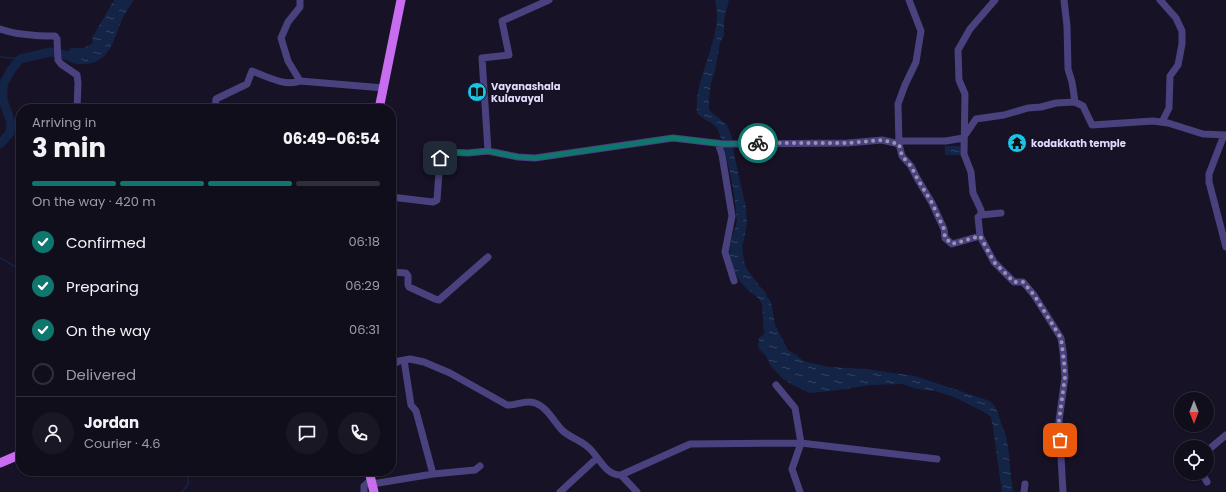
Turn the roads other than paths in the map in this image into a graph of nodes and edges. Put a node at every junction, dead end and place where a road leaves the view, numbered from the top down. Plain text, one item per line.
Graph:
1 (300, 0) edge
2 (401, 0) edge
3 (549, 0) edge
4 (909, 0) edge
5 (995, 0) edge
6 (1064, 0) edge
7 (1160, 0) edge
8 (0, 29) edge
9 (300, 81) junction
10 (384, 88) junction
11 (1075, 102) junction
12 (77, 104) edge
13 (216, 104) edge
14 (381, 104) edge
15 (1162, 122) junction
16 (1225, 135) edge
17 (964, 138) junction
18 (718, 143) junction
19 (899, 144) junction
20 (488, 151) junction
21 (396, 198) edge
22 (1001, 213) dead end
23 (981, 215) junction
24 (980, 236) junction
25 (1226, 247) edge
26 (488, 257) dead end
27 (396, 272) edge
28 (734, 281) dead end
29 (404, 360) junction
30 (396, 363) edge
31 (776, 385) dead end
32 (1226, 435) edge
33 (801, 443) junction
34 (1214, 445) edge
35 (16, 456) edge
36 (597, 458) junction
37 (937, 459) dead end
38 (0, 463) edge
39 (480, 466) dead end
40 (433, 474) junction
41 (621, 476) junction
42 (372, 482) edge
43 (1025, 484) dead end
44 (364, 492) edge
45 (560, 492) edge
46 (637, 492) edge
47 (800, 492) edge
48 (1024, 492) edge
49 (1063, 492) edge

1 - 9 street
2 - 10 main road
3 - 20 street
4 - 19 street
5 - 17 street
6 - 11 street
7 - 15 street
8 - 12 street
9 - 10 street
9 - 13 street
10 - 14 main road
11 - 15 street
11 - 17 street
15 - 16 street
16 - 25 street
17 - 19 street
17 - 23 street
18 - 19 street
18 - 20 street
18 - 28 street
19 - 24 street
20 - 21 street
22 - 23 street
23 - 24 street
24 - 49 street
26 - 27 street
29 - 30 street
29 - 36 street
29 - 40 street
31 - 33 street
32 - 34 street
33 - 37 street
33 - 41 street
33 - 47 street
35 - 38 main road
36 - 41 street
36 - 45 street
39 - 40 street
40 - 42 street
41 - 46 street
42 - 44 street
43 - 48 street

